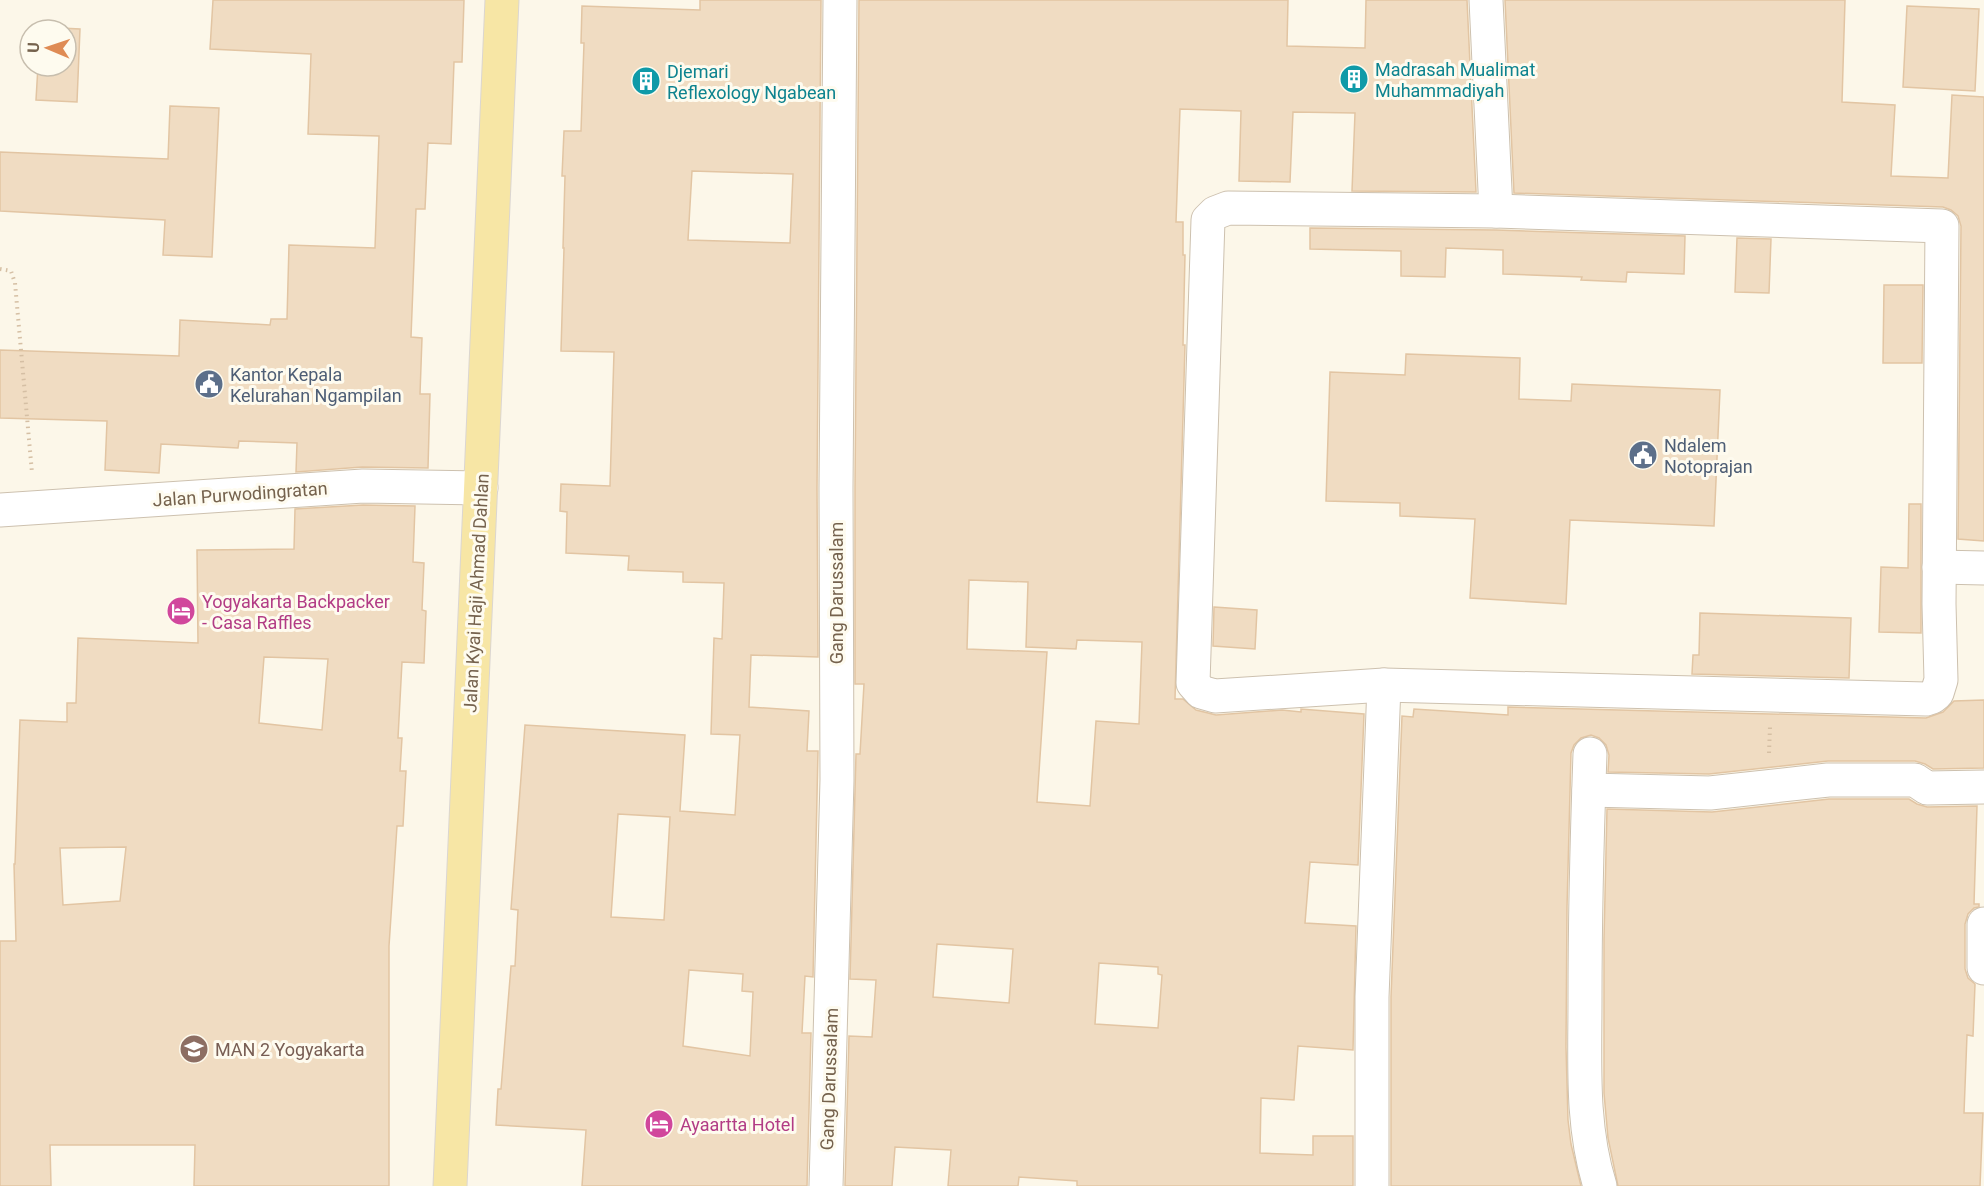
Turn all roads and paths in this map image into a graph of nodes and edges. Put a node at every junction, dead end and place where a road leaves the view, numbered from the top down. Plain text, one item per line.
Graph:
1 (502, 0) edge
2 (840, 0) edge
3 (1486, 0) edge
4 (1496, 212) junction
5 (0, 269) edge
6 (481, 488) junction
7 (35, 507) junction
8 (0, 510) edge
9 (1940, 567) junction
10 (1984, 568) edge
11 (1384, 685) junction
12 (1772, 695) junction
13 (1590, 754) dead end
14 (1767, 787) junction
15 (1984, 787) edge
16 (1589, 790) junction
17 (1984, 924) edge
18 (1984, 968) edge
19 (450, 1186) edge
20 (826, 1186) edge
21 (1372, 1186) edge
22 (1600, 1186) edge

1 - 6 main road, Jalan Kyai Haji Ahmad Dahlan
2 - 20 street, Gang Darussalam
3 - 4 street
4 - 9 street
4 - 11 street
5 - 7 path
6 - 7 street, Jalan Purwodingratan
6 - 19 main road, Jalan Kyai Haji Ahmad Dahlan
7 - 8 street, Jalan Purwodingratan
9 - 10 street
9 - 12 street
11 - 12 street
11 - 21 street
12 - 14 path
13 - 16 street
14 - 15 street
14 - 16 street
16 - 22 street
17 - 18 street

